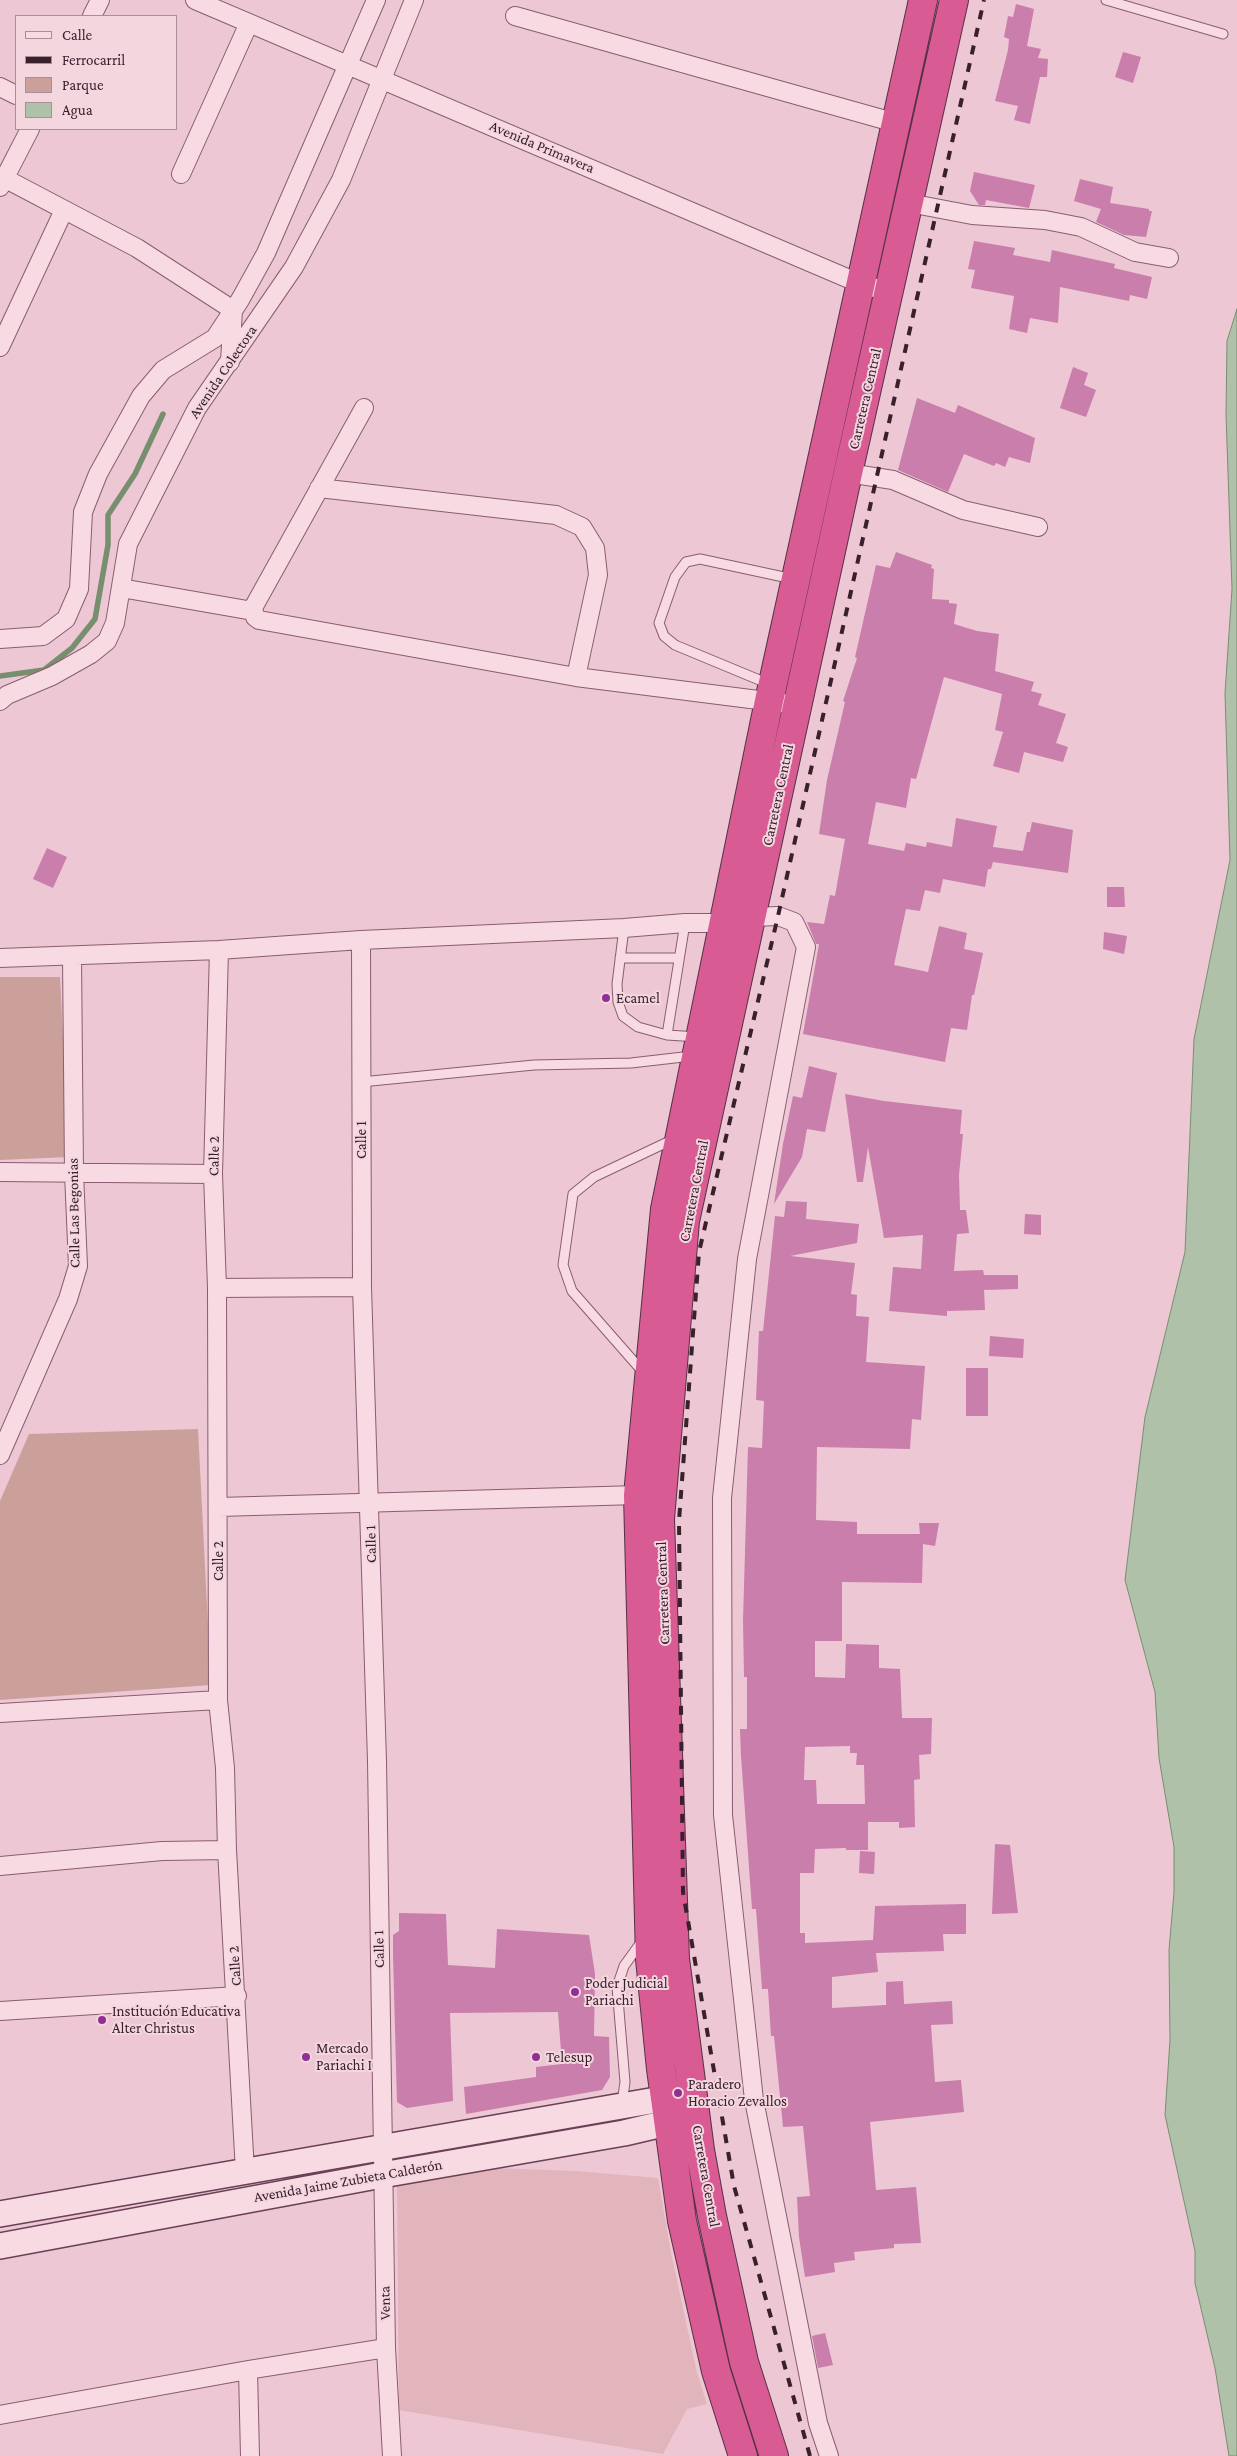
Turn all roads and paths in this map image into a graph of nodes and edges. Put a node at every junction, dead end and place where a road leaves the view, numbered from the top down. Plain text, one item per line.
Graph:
1 (100, 0) edge
2 (376, 0) edge
3 (414, 0) edge
4 (923, 0) edge
5 (954, 0) edge
6 (1106, 0) edge
7 (201, 1) edge
8 (92, 15) edge
9 (515, 16) dead end
10 (249, 22) junction
11 (1223, 34) dead end
12 (350, 65) junction
13 (382, 79) junction
14 (0, 87) edge
15 (15, 94) edge
16 (896, 123) junction
17 (29, 130) edge
18 (181, 174) dead end
19 (2, 182) edge
20 (909, 203) junction
21 (64, 210) junction
22 (1170, 258) dead end
23 (861, 284) junction
24 (889, 292) junction
25 (234, 310) junction
26 (0, 347) edge
27 (230, 363) junction
28 (364, 408) dead end
29 (848, 473) junction
30 (320, 488) junction
31 (1038, 527) dead end
32 (796, 579) junction
33 (121, 588) junction
34 (252, 611) junction
35 (0, 639) edge
36 (576, 677) junction
37 (771, 693) junction
38 (0, 701) edge
39 (798, 705) junction
40 (752, 917) junction
41 (685, 923) junction
42 (723, 923) junction
43 (624, 928) junction
44 (361, 940) junction
45 (218, 950) junction
46 (72, 956) junction
47 (0, 958) edge
48 (620, 958) junction
49 (679, 958) junction
50 (668, 1036) junction
51 (698, 1046) junction
52 (361, 1082) junction
53 (691, 1137) junction
54 (0, 1172) edge
55 (74, 1173) junction
56 (213, 1174) junction
57 (362, 1287) junction
58 (217, 1288) junction
59 (649, 1378) junction
60 (0, 1455) edge
61 (648, 1479) junction
62 (370, 1503) junction
63 (219, 1507) junction
64 (218, 1700) junction
65 (0, 1713) edge
66 (227, 1850) junction
67 (0, 1866) edge
68 (649, 1930) junction
69 (237, 1996) junction
70 (0, 2011) edge
71 (694, 2105) junction
72 (621, 2107) junction
73 (667, 2111) junction
74 (624, 2133) junction
75 (381, 2150) junction
76 (245, 2172) junction
77 (382, 2174) junction
78 (0, 2214) edge
79 (0, 2246) edge
80 (386, 2348) junction
81 (248, 2370) junction
82 (0, 2415) edge
83 (250, 2456) edge
84 (392, 2456) edge
85 (743, 2456) edge
86 (774, 2456) edge
87 (829, 2456) edge

1 - 8 street
2 - 12 street, Avenida Colectora
3 - 13 street, Avenida Colectora
4 - 16 highway, Carretera Central
5 - 20 highway, Carretera Central
6 - 11 lane
7 - 10 street, Avenida Primavera
9 - 16 street
10 - 12 street, Avenida Primavera
10 - 18 street
12 - 13 street, Avenida Primavera
12 - 25 street, Avenida Colectora
13 - 23 street, Avenida Primavera
13 - 27 street, Avenida Colectora
14 - 15 street
16 - 23 highway, Carretera Central
17 - 19 street
19 - 21 street
20 - 22 street
20 - 24 highway, Carretera Central
21 - 25 street
21 - 26 street
23 - 24 street, Avenida Primavera
23 - 32 highway, Carretera Central
24 - 29 highway, Carretera Central
25 - 27 street
25 - 35 street, Avenida Colectora
27 - 33 street, Avenida Colectora
28 - 30 street
29 - 31 street
29 - 39 highway, Carretera Central
30 - 34 street
30 - 36 street
32 - 37 highway, Carretera Central
32 - 37 lane
33 - 34 street
33 - 38 street, Avenida Colectora
34 - 36 street
36 - 37 street
37 - 39 street
37 - 42 highway, Carretera Central
39 - 40 highway, Carretera Central
40 - 42 street
40 - 53 highway, Carretera Central
40 - 87 street
41 - 42 street
41 - 43 street
41 - 49 lane
42 - 51 highway, Carretera Central
43 - 44 street
43 - 48 lane
44 - 45 street
44 - 52 street, Calle 1
45 - 46 street
45 - 56 street, Calle 2
46 - 47 street
46 - 55 street, Calle Las Begonias
48 - 49 lane
48 - 50 lane
49 - 50 lane
50 - 51 lane
51 - 52 lane
51 - 53 highway, Carretera Central
52 - 57 street, Calle 1
53 - 59 highway, Carretera Central
53 - 59 lane
53 - 61 highway, Carretera Central
54 - 55 street
55 - 56 street
55 - 60 street, Calle Las Begonias
56 - 58 street, Calle 2
57 - 58 street
57 - 62 street, Calle 1
58 - 63 street, Calle 2
59 - 61 highway, Carretera Central
61 - 62 street
61 - 68 highway, Carretera Central
61 - 71 highway, Carretera Central
62 - 63 street
62 - 75 street, Calle 1
63 - 64 street, Calle 2
64 - 65 street
64 - 66 street, Calle 2
66 - 67 street
66 - 69 street, Calle 2
68 - 72 lane
68 - 73 highway, Carretera Central
69 - 70 street
69 - 76 street, Calle 2
71 - 73 street, Avenida Jaime Zubieta Calderón
71 - 86 highway, Carretera Central
72 - 73 street, Avenida Jaime Zubieta Calderón
72 - 74 street
72 - 75 street, Avenida Jaime Zubieta Calderón
73 - 74 street, Avenida Jaime Zubieta Calderón
73 - 85 highway, Carretera Central
74 - 77 street, Avenida Jaime Zubieta Calderón
75 - 76 street, Avenida Jaime Zubieta Calderón
75 - 77 street, Venta
76 - 78 street, Avenida Jaime Zubieta Calderón
77 - 79 street, Avenida Jaime Zubieta Calderón
77 - 80 street, Venta
80 - 81 street
80 - 84 street, Venta
81 - 82 street
81 - 83 street

